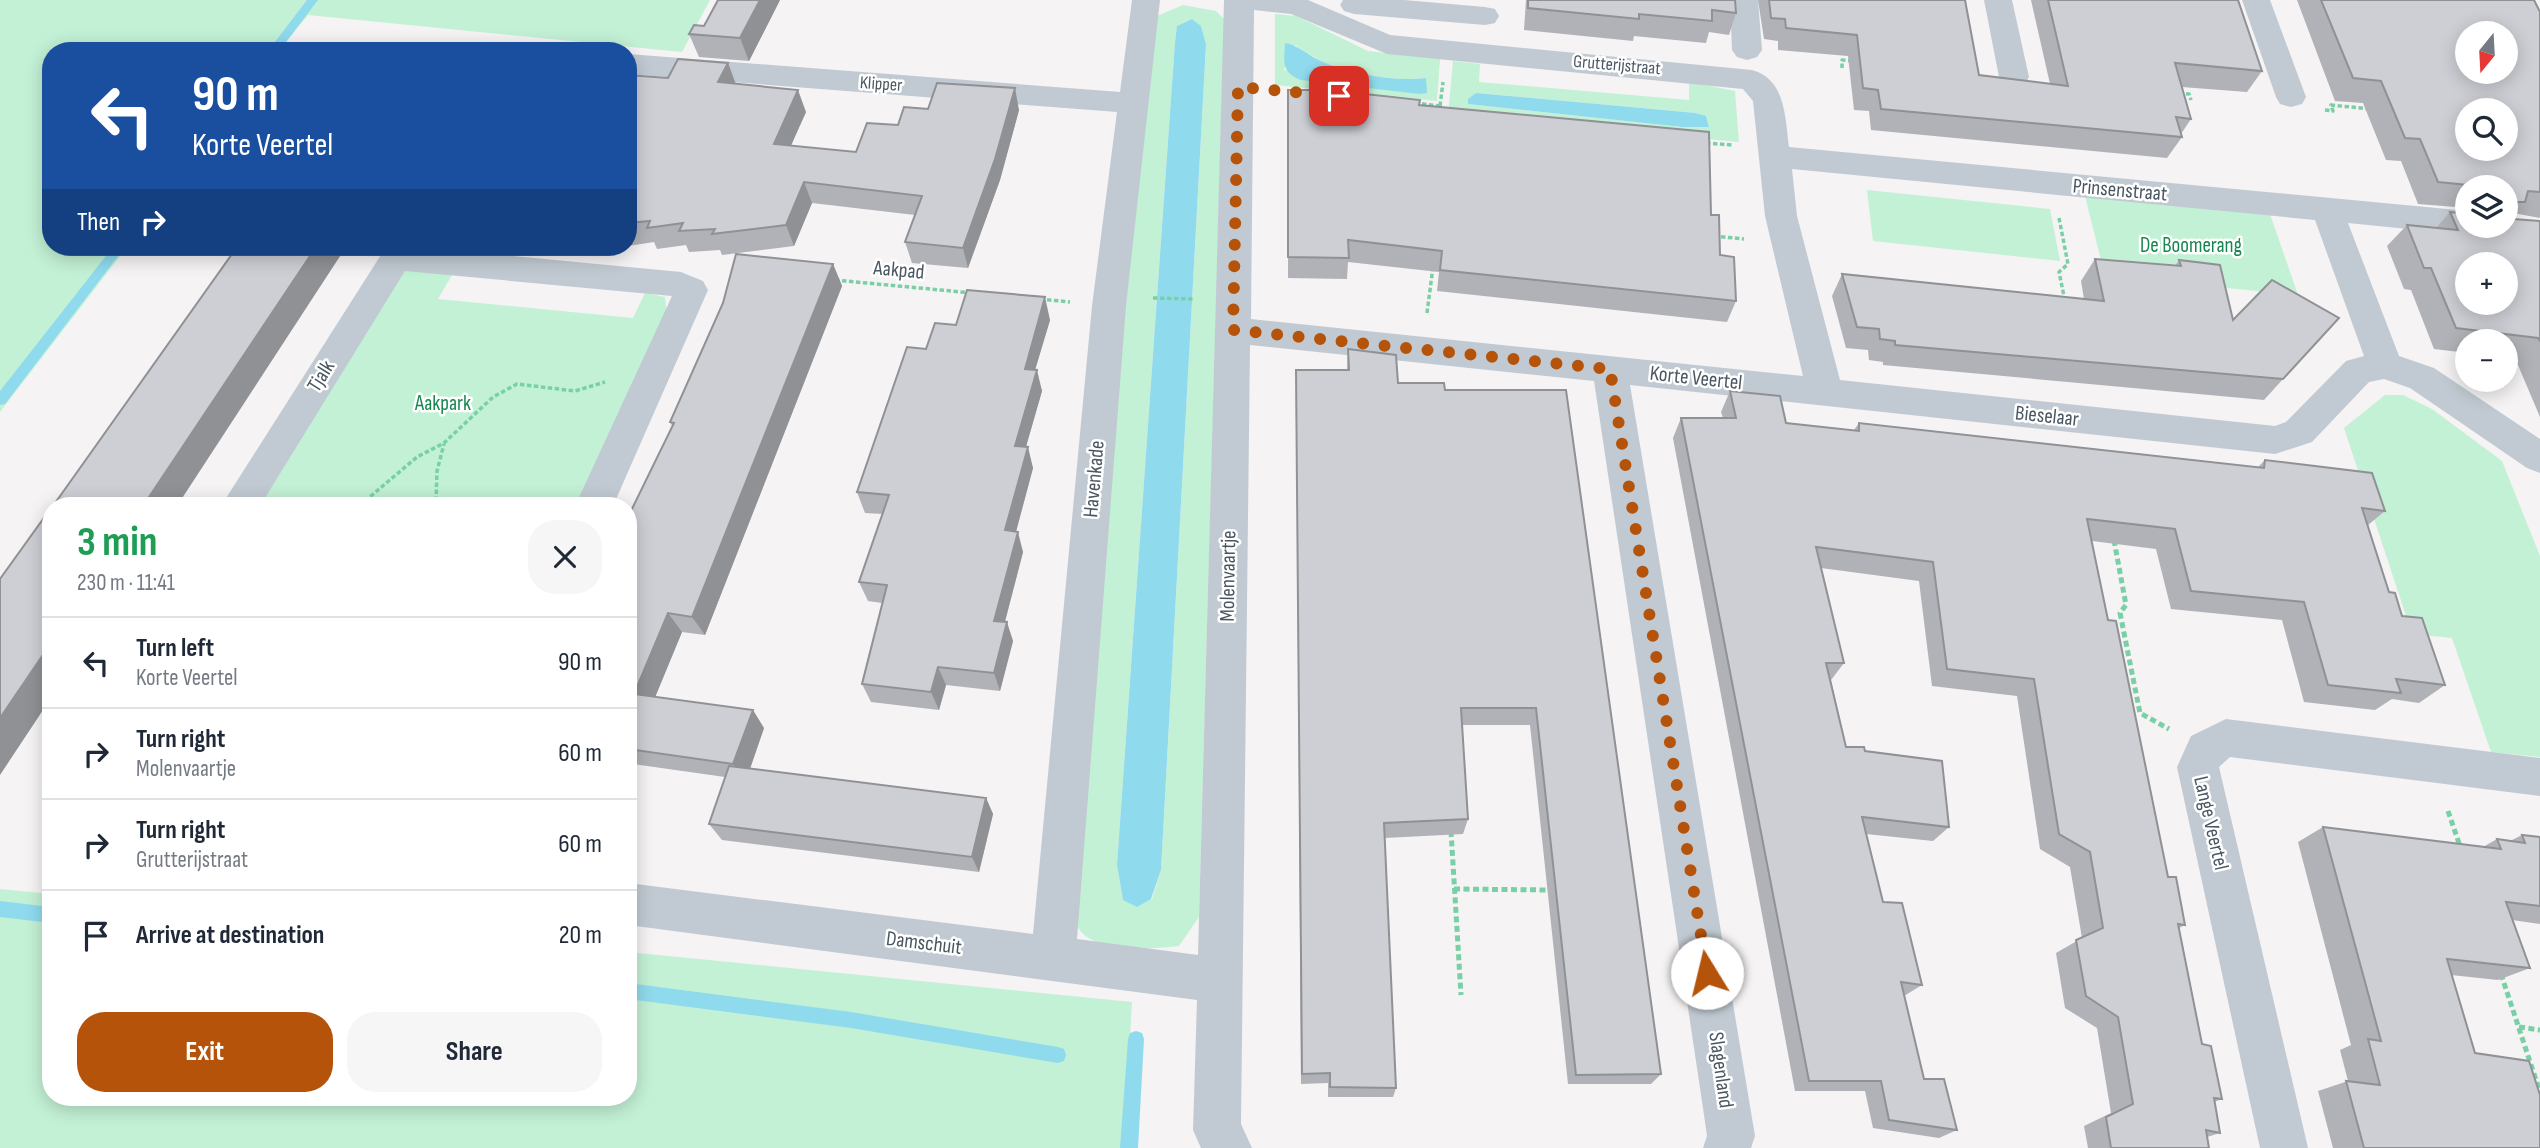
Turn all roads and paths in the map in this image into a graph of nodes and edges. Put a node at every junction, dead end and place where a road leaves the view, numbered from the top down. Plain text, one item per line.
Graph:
1 (1146, 0) edge
2 (1239, 0) edge
3 (1744, 0) edge
4 (1998, 0) edge
5 (2256, 0) edge
6 (1354, 5) dead end
7 (1486, 8) edge
8 (1482, 53) junction
9 (637, 65) edge
10 (1749, 65) junction
11 (2014, 77) edge
12 (2291, 97) dead end
13 (1133, 103) junction
14 (1413, 103) edge
15 (2372, 109) dead end
16 (2319, 110) dead end
17 (1439, 117) edge
18 (1695, 142) edge
19 (1773, 156) junction
20 (2052, 183) junction
21 (2331, 220) dead end
22 (2455, 222) edge
23 (1707, 235) edge
24 (1788, 243) junction
25 (396, 256) edge
26 (434, 256) edge
27 (1434, 259) edge
28 (823, 279) edge
29 (973, 293) edge
30 (1027, 298) edge
31 (1148, 298) dead end
32 (1198, 299) dead end
33 (1109, 306) junction
34 (2067, 313) edge
35 (1233, 330) junction
36 (1423, 349) junction
37 (2385, 365) junction
38 (660, 366) junction
39 (1610, 369) junction
40 (1825, 392) junction
41 (444, 443) junction
42 (2540, 458) edge
43 (246, 497) edge
44 (371, 497) edge
45 (437, 497) edge
46 (598, 497) edge
47 (2113, 539) edge
48 (2206, 749) junction
49 (2433, 763) junction
50 (2540, 777) edge
51 (1450, 820) edge
52 (2463, 856) edge
53 (1454, 889) junction
54 (1561, 890) edge
55 (637, 905) edge
56 (1053, 960) junction
57 (2497, 961) edge
58 (1220, 980) junction
59 (1461, 995) dead end
60 (2519, 1027) junction
61 (2540, 1030) edge
62 (2540, 1092) edge
63 (1228, 1148) edge
64 (1727, 1148) edge
65 (2284, 1148) edge

1 - 13 street, Havenkade
2 - 8 street, Grutterijstraat
2 - 35 street, Molenvaartje
3 - 10 street
4 - 11 street
5 - 12 street
6 - 7 street
7 - 8 street
8 - 10 street, Grutterijstraat
9 - 13 street, Klipper
10 - 19 street
13 - 33 street, Havenkade
14 - 17 path
15 - 16 path
18 - 19 path
19 - 20 street, Prinsenstraat
19 - 24 street
20 - 22 street, Prinsenstraat
20 - 34 path
21 - 37 street
23 - 24 path
24 - 40 street
25 - 43 street, Tjalk
26 - 38 street
27 - 36 path
28 - 29 path, Aakpad
30 - 33 path
31 - 32 path
33 - 56 street, Havenkade
35 - 36 street, Korte Veertel
35 - 58 street, Molenvaartje
36 - 39 street, Korte Veertel
37 - 40 street, Bieselaar
37 - 42 street
38 - 41 path
38 - 46 street
39 - 40 street, Korte Veertel
39 - 64 street, Slagenland
41 - 44 path
41 - 45 path
47 - 48 path
48 - 49 street, Lange Veertel
48 - 65 street, Lange Veertel
49 - 50 street, Lange Veertel
49 - 52 path
51 - 53 path
53 - 54 path
53 - 59 path
55 - 56 street, Damschuit
56 - 58 street, Damschuit
57 - 60 path
58 - 63 street, Molenvaartje
60 - 61 path
60 - 62 path

